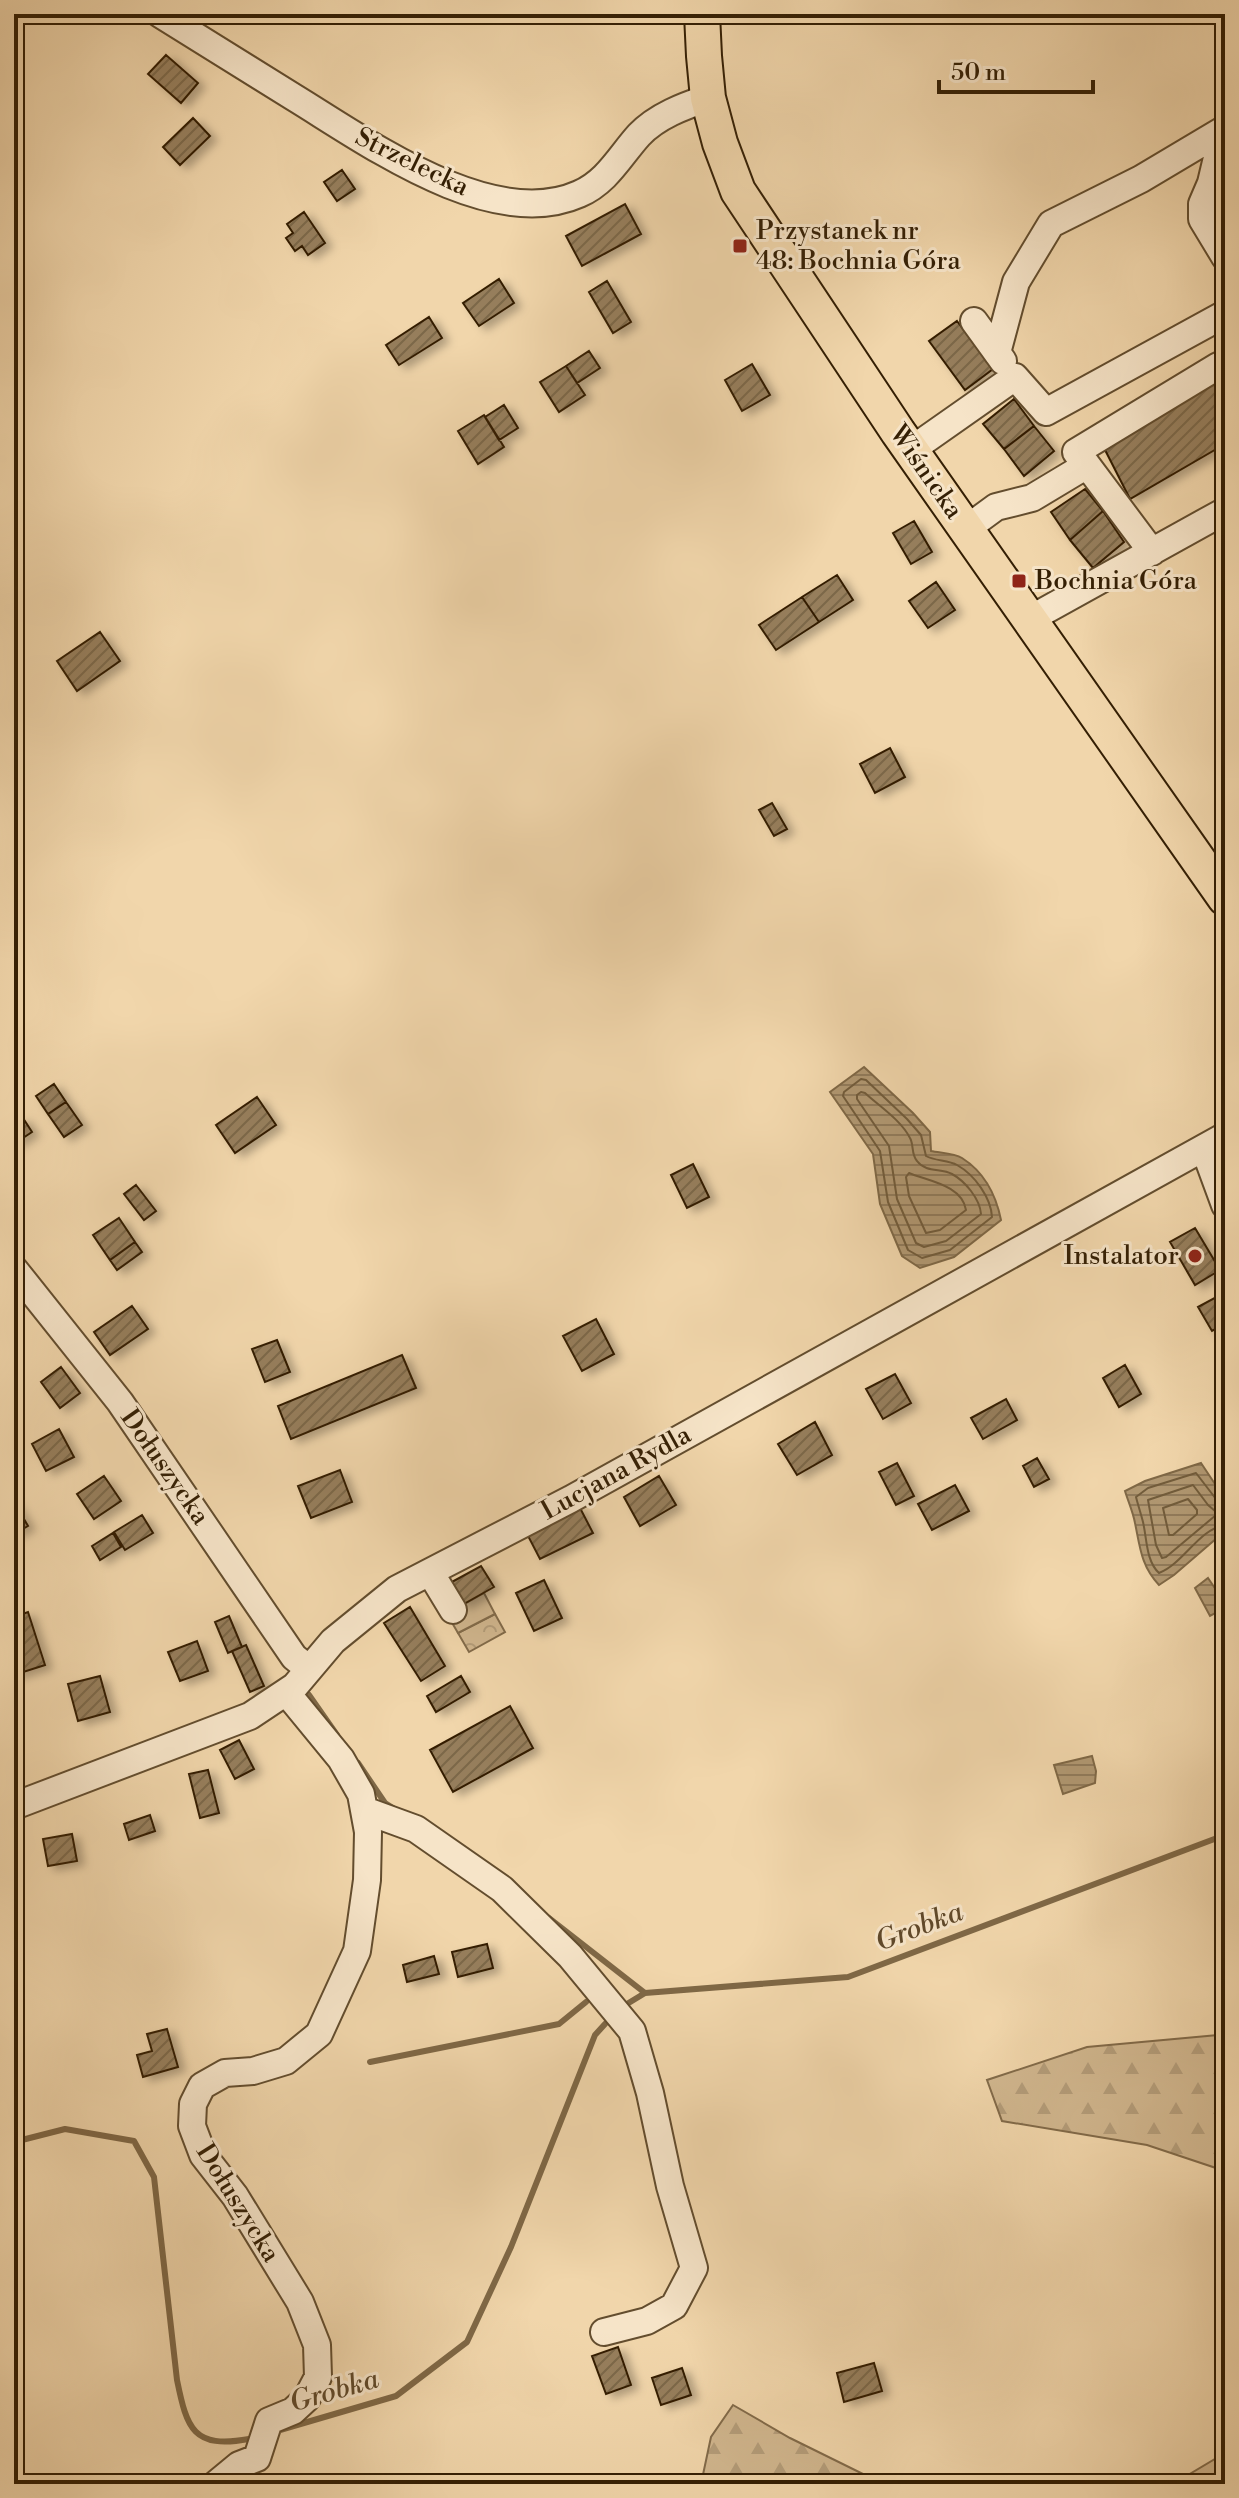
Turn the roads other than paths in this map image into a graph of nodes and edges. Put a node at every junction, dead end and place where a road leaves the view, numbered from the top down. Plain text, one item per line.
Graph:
1 (160, 14) edge
2 (702, 14) edge
3 (708, 98) junction
4 (1220, 132) edge
5 (1225, 257) edge
6 (1225, 314) edge
7 (974, 321) dead end
8 (997, 353) junction
9 (1148, 355) junction
10 (1218, 366) dead end
11 (1015, 377) junction
12 (1171, 393) junction
13 (911, 450) junction
14 (1087, 465) junction
15 (1225, 511) edge
16 (966, 529) junction
17 (1152, 552) junction
18 (1030, 619) junction
19 (1225, 898) edge
20 (1214, 1142) edge
21 (1225, 1205) edge
22 (14, 1269) edge
23 (430, 1572) junction
24 (453, 1610) dead end
25 (309, 1669) junction
26 (286, 1692) junction
27 (14, 1806) edge
28 (364, 1810) junction
29 (604, 2332) dead end
30 (216, 2484) edge

1 - 3 street, Strzelecka
2 - 3 main road, Wiśnicka
3 - 13 main road, Wiśnicka
4 - 5 street
4 - 8 street
6 - 9 street
7 - 8 street
8 - 11 street
9 - 11 street
9 - 12 street
10 - 12 street
11 - 13 street
12 - 14 street
13 - 16 main road, Wiśnicka
14 - 16 street
14 - 17 street
15 - 17 street
16 - 18 main road, Wiśnicka
17 - 18 street
18 - 19 main road, Wiśnicka
20 - 21 street
20 - 23 street, Lucjana Rydla
22 - 25 street, Dołuszycka
23 - 24 street
23 - 25 street, Lucjana Rydla
25 - 26 street, Lucjana Rydla
26 - 27 street, Lucjana Rydla
26 - 28 street, Dołuszycka
28 - 29 street
28 - 30 street, Dołuszycka

